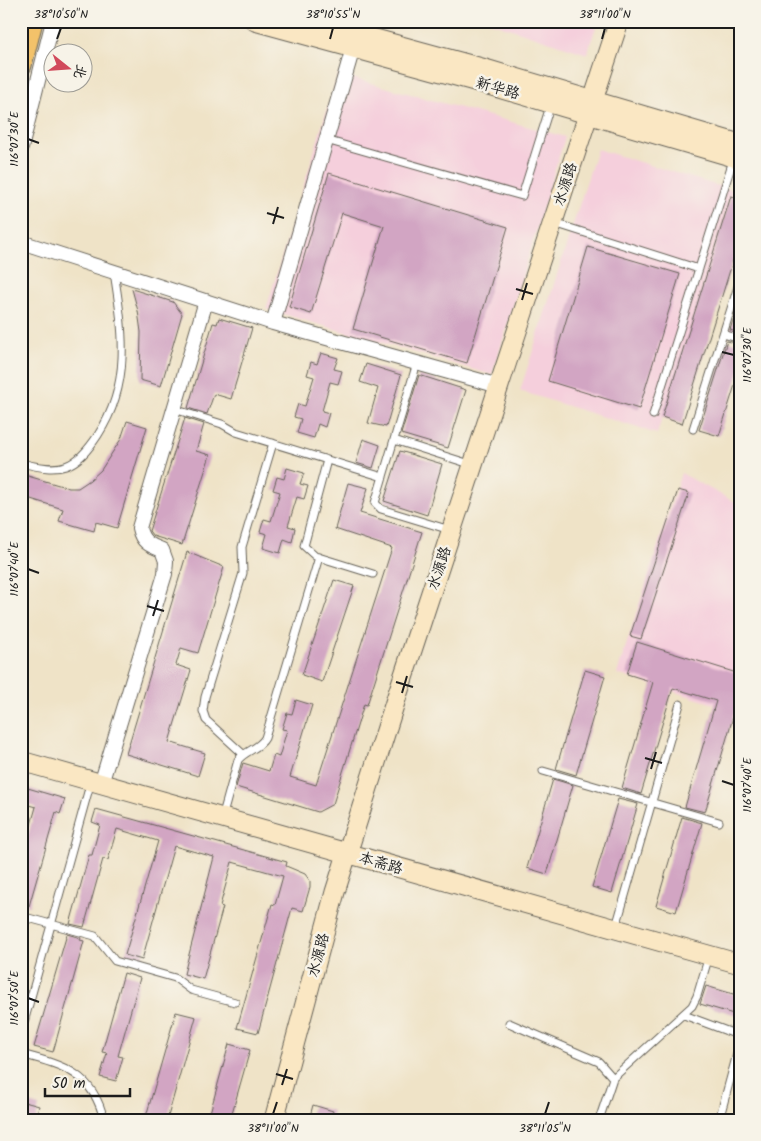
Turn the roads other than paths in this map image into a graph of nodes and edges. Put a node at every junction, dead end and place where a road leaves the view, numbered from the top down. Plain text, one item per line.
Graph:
1 (32, 21) edge
2 (53, 21) edge
3 (256, 21) edge
4 (309, 21) edge
5 (619, 21) edge
6 (353, 48) junction
7 (21, 65) edge
8 (551, 103) junction
9 (591, 107) junction
10 (326, 140) junction
11 (21, 148) edge
12 (738, 153) edge
13 (552, 223) junction
14 (21, 242) edge
15 (699, 269) junction
16 (114, 272) junction
17 (740, 280) edge
18 (206, 301) junction
19 (273, 323) junction
20 (723, 334) junction
21 (740, 339) edge
22 (417, 363) junction
23 (499, 386) junction
24 (174, 409) junction
25 (653, 415) dead end
26 (693, 429) dead end
27 (394, 440) junction
28 (273, 443) junction
29 (327, 460) junction
30 (21, 463) edge
31 (473, 465) junction
32 (383, 477) junction
33 (452, 530) junction
34 (319, 557) junction
35 (373, 574) dead end
36 (680, 704) dead end
37 (243, 754) junction
38 (21, 761) edge
39 (543, 770) dead end
40 (96, 782) junction
41 (652, 802) junction
42 (222, 818) junction
43 (719, 822) dead end
44 (347, 853) junction
45 (21, 916) edge
46 (51, 924) junction
47 (615, 929) junction
48 (709, 956) junction
49 (740, 964) edge
50 (235, 1002) dead end
51 (684, 1016) junction
52 (509, 1023) dead end
53 (21, 1033) edge
54 (21, 1054) edge
55 (612, 1078) junction
56 (104, 1120) edge
57 (274, 1120) edge
58 (599, 1120) edge
59 (719, 1120) edge

1 - 7 main road
2 - 11 street
3 - 6 street, 新华路
4 - 9 street, 新华路
5 - 9 street, 水源路
6 - 8 street, 新华路
6 - 10 street
8 - 9 street, 新华路
8 - 10 lane
9 - 12 street, 新华路
9 - 13 street, 水源路
10 - 19 street
12 - 15 lane
13 - 15 lane
13 - 23 street, 水源路
14 - 16 street
15 - 25 lane
16 - 18 street
16 - 30 lane
17 - 20 lane
18 - 19 street
18 - 24 street
19 - 22 street
20 - 21 lane
20 - 26 lane
22 - 23 street
22 - 27 lane
23 - 31 street, 水源路
24 - 28 lane
24 - 40 street
27 - 31 lane
27 - 32 lane
28 - 29 lane
28 - 37 lane
29 - 32 lane
29 - 34 lane
31 - 33 street, 水源路
32 - 33 lane
33 - 44 street, 水源路
34 - 35 lane
34 - 37 lane
36 - 41 lane
37 - 42 lane
38 - 40 street, 本斋路
39 - 41 lane
40 - 42 street, 本斋路
40 - 46 lane
41 - 43 lane
41 - 47 lane
42 - 44 street, 本斋路
44 - 47 street, 本斋路
44 - 57 street, 水源路
45 - 46 lane
46 - 50 lane
46 - 53 lane
47 - 48 street, 本斋路
48 - 49 street, 本斋路
48 - 51 lane
51 - 55 lane
51 - 59 lane
52 - 55 lane
54 - 56 lane
55 - 58 lane

